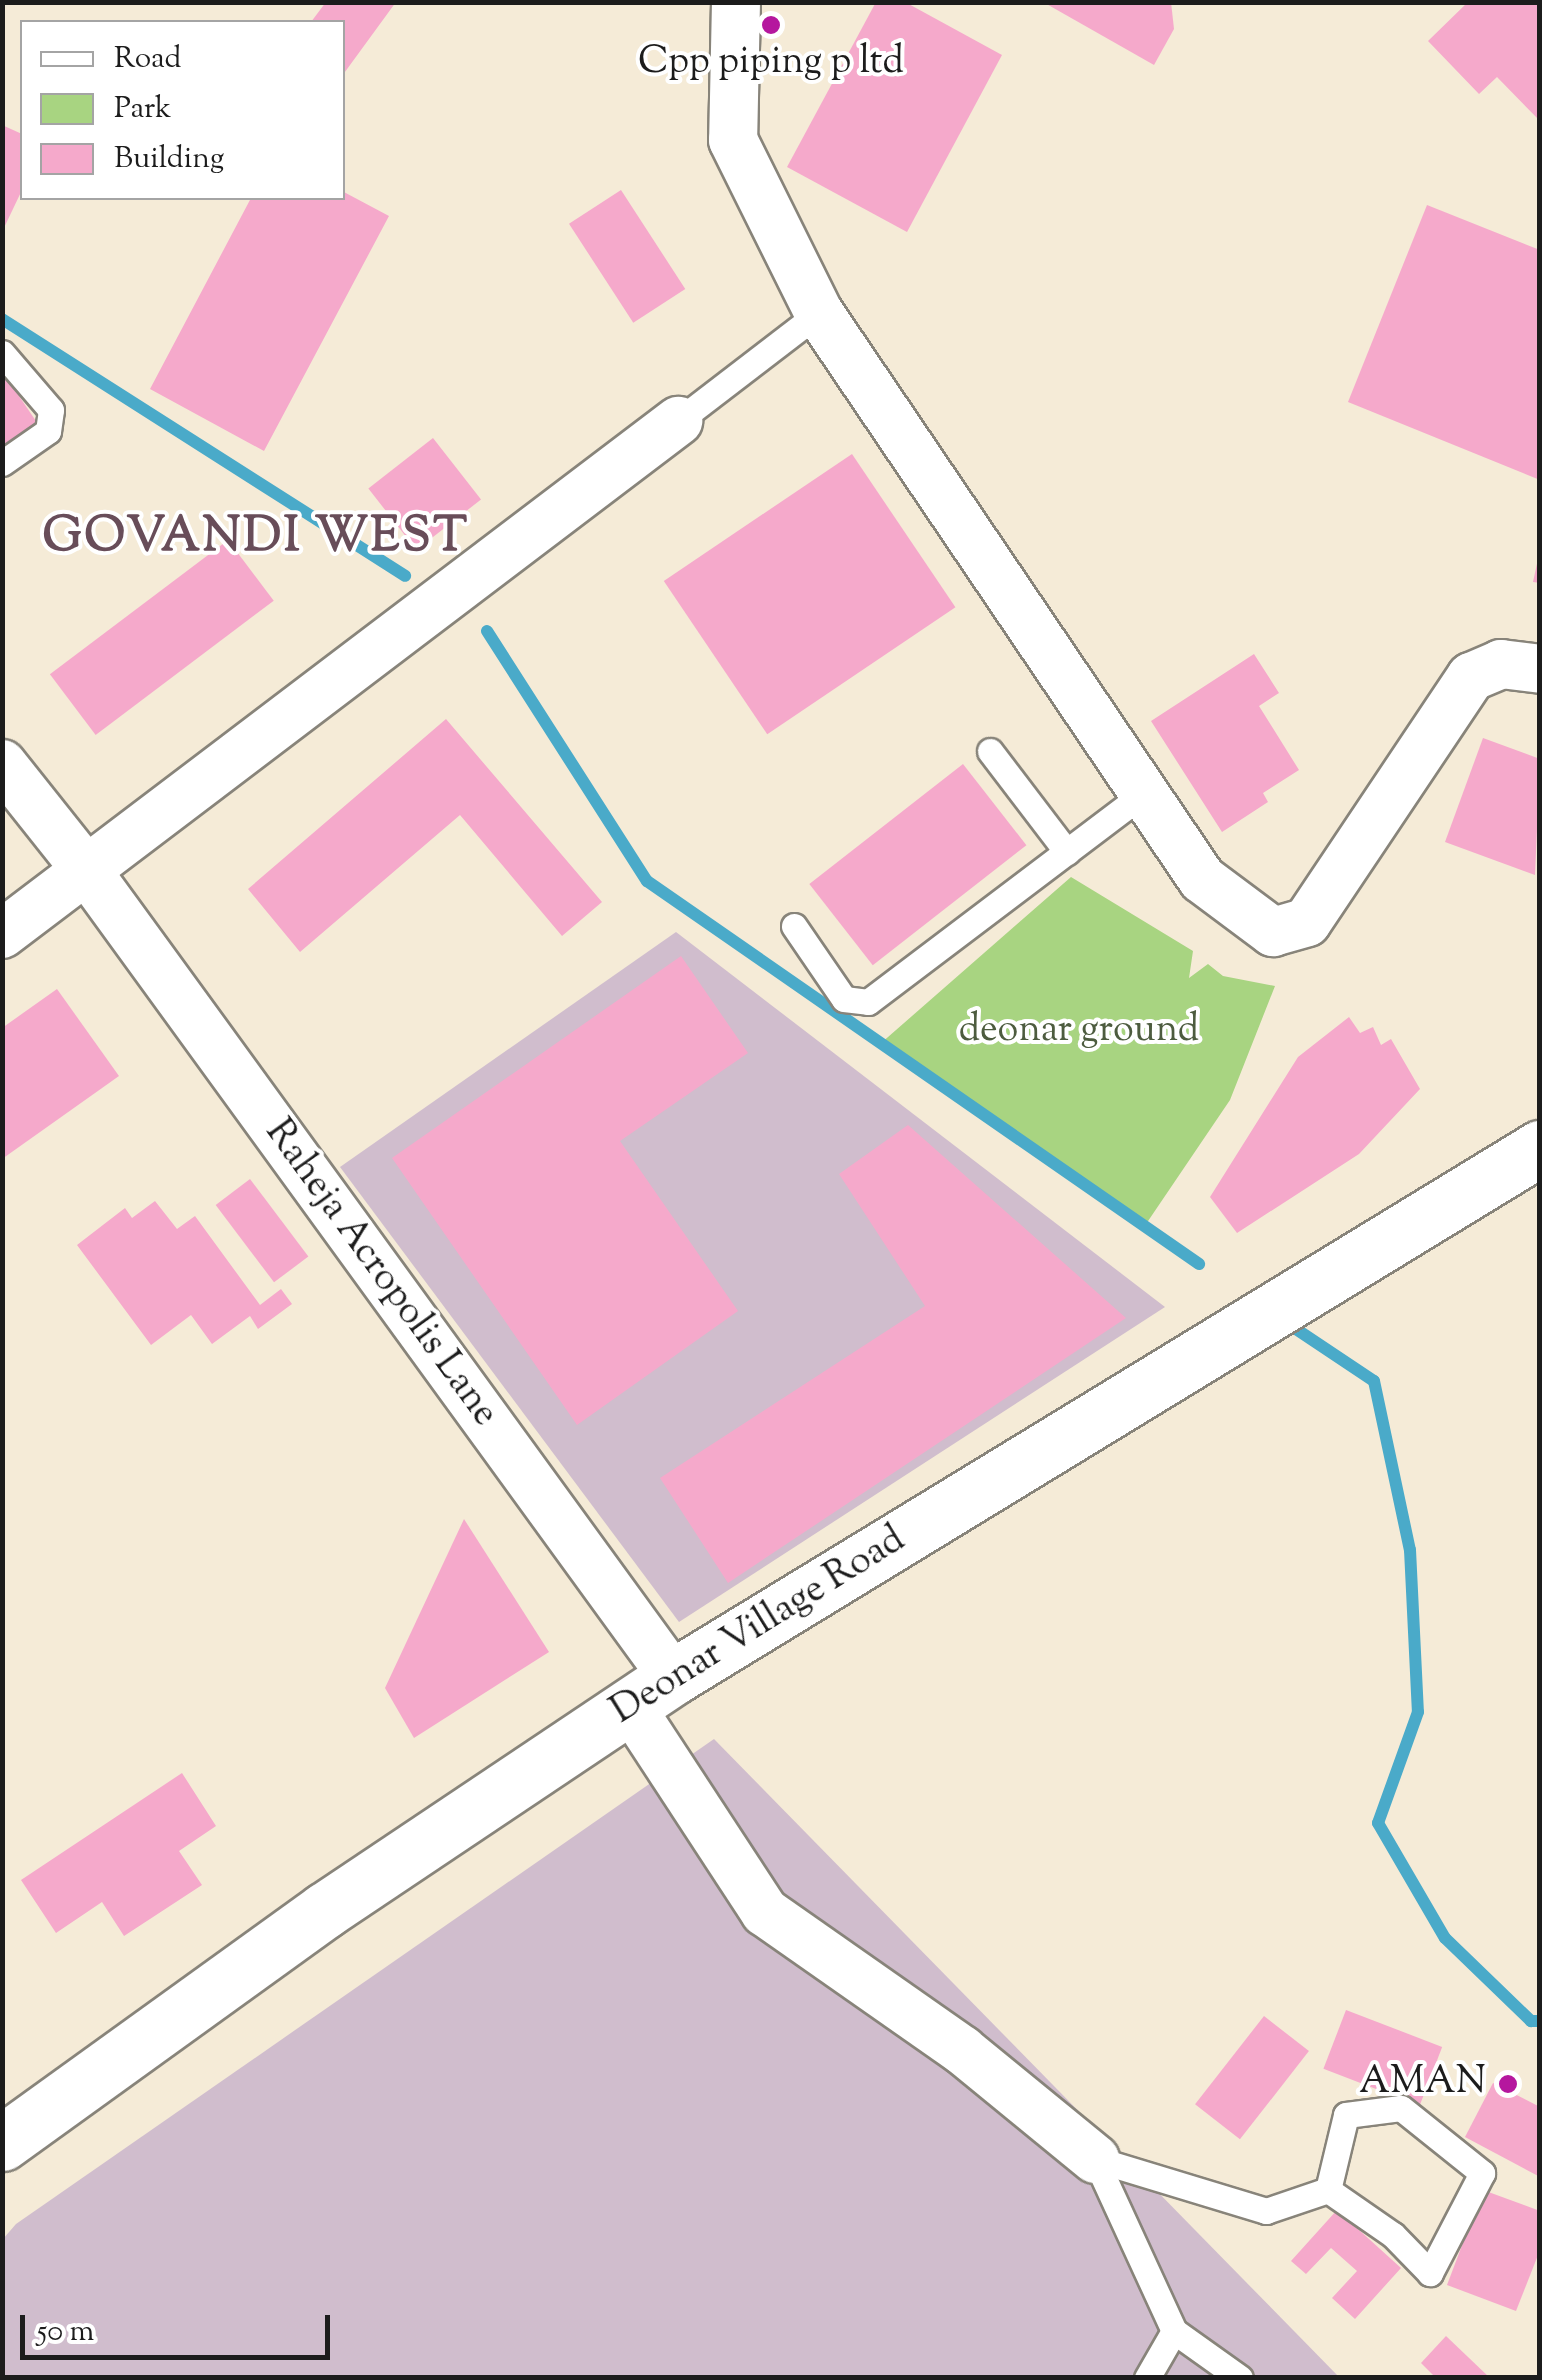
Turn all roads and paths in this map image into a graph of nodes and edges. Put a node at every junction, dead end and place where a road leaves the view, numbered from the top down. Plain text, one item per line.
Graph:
1 (736, 2) edge
2 (819, 313) junction
3 (2, 353) edge
4 (678, 421) joint
5 (2, 463) edge
6 (1540, 669) edge
7 (990, 750) dead end
8 (2, 764) edge
9 (1144, 793) junction
10 (1067, 852) junction
11 (87, 870) junction
12 (794, 926) dead end
13 (2, 934) edge
14 (1540, 1148) edge
15 (652, 1691) junction
16 (2, 2143) edge
17 (1095, 2159) junction
18 (1328, 2190) junction
19 (1174, 2331) junction
20 (1147, 2378) edge
21 (1240, 2378) edge

1 - 2 street
2 - 4 lane
2 - 9 street
3 - 5 lane
4 - 11 street
6 - 9 street
7 - 10 lane
8 - 11 street, Raheja Acropolis Lane
9 - 10 lane
10 - 12 lane
11 - 13 street
11 - 15 street, Raheja Acropolis Lane
14 - 15 main road, Deonar Village Road
15 - 16 main road, Deonar Village Road
15 - 17 street, Raheja Acropolis Lane
17 - 18 lane
17 - 19 lane
18 - 18 lane
19 - 20 lane
19 - 21 lane

